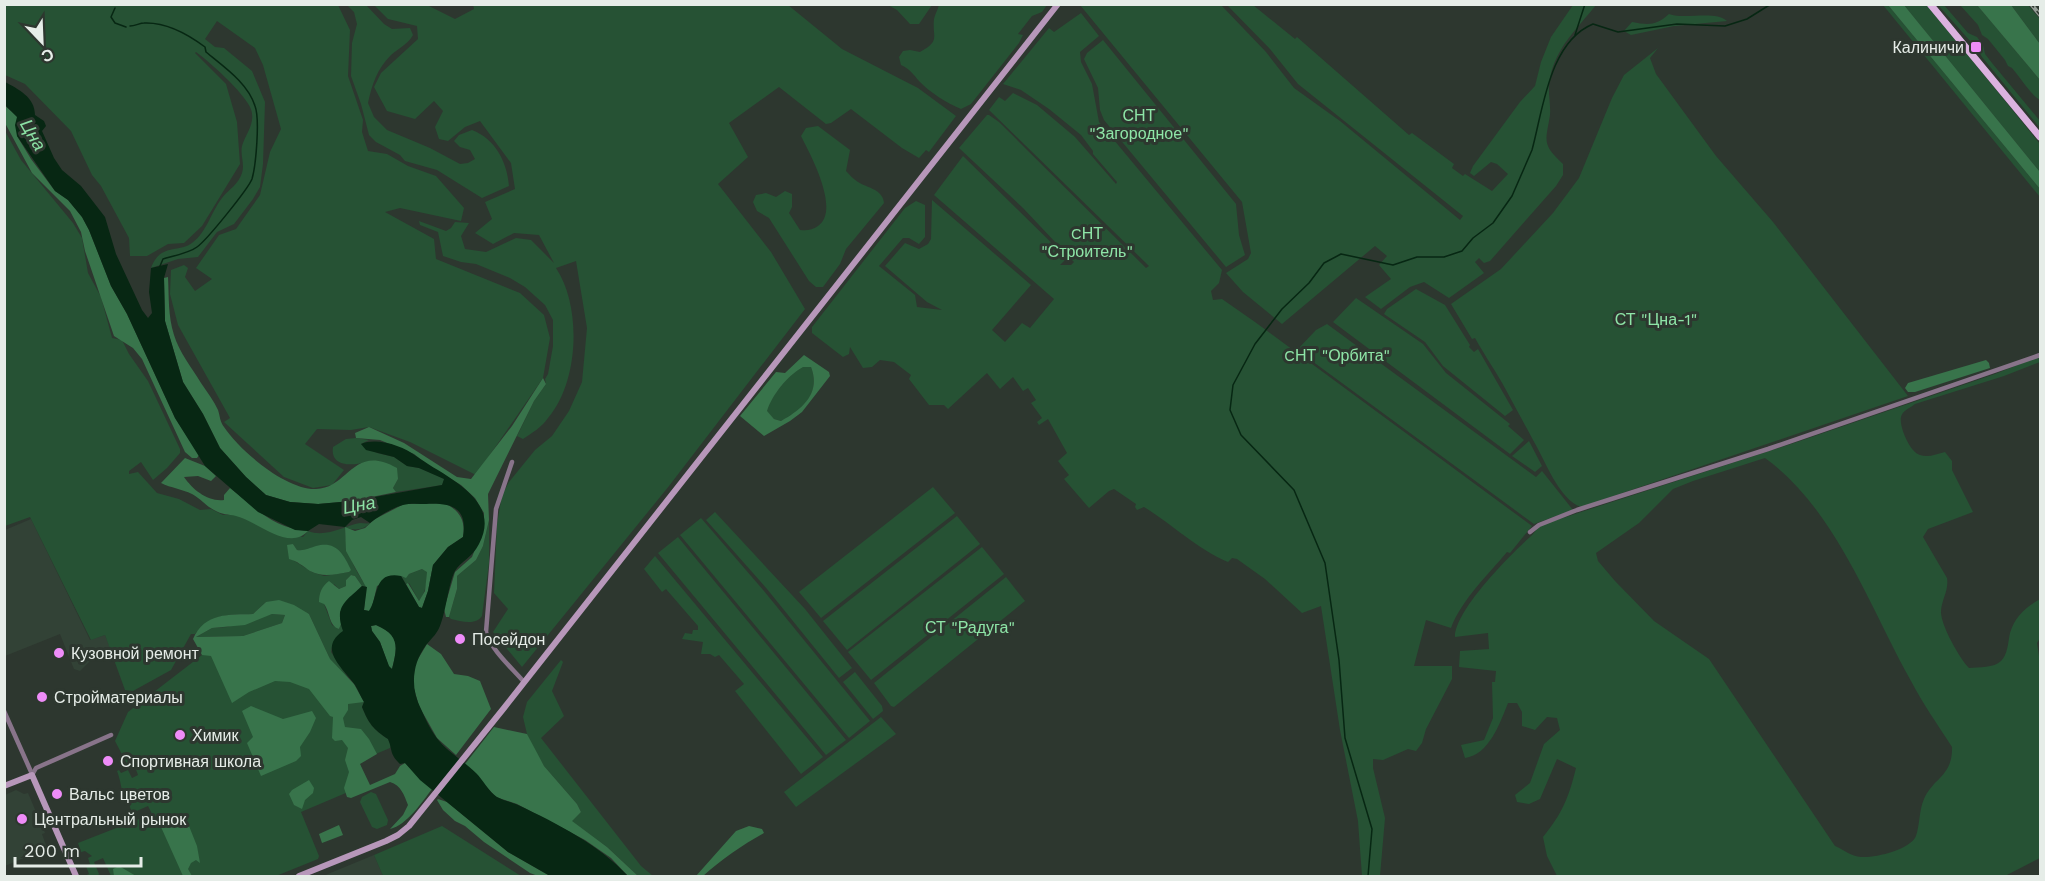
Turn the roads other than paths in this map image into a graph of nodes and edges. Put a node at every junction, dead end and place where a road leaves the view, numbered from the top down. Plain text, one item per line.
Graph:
1 (1058, 4) edge
2 (1930, 4) edge
3 (2040, 137) edge
4 (2040, 355) edge
5 (512, 462) dead end
6 (1530, 532) dead end
7 (524, 682) junction
8 (4, 711) edge
9 (111, 735) dead end
10 (33, 775) junction
11 (4, 786) edge
12 (76, 876) edge
13 (299, 876) edge

1 - 7 main road
2 - 3 main road
4 - 6 street
5 - 7 street
7 - 13 main road
8 - 10 street
9 - 10 street
10 - 11 main road
10 - 12 main road

